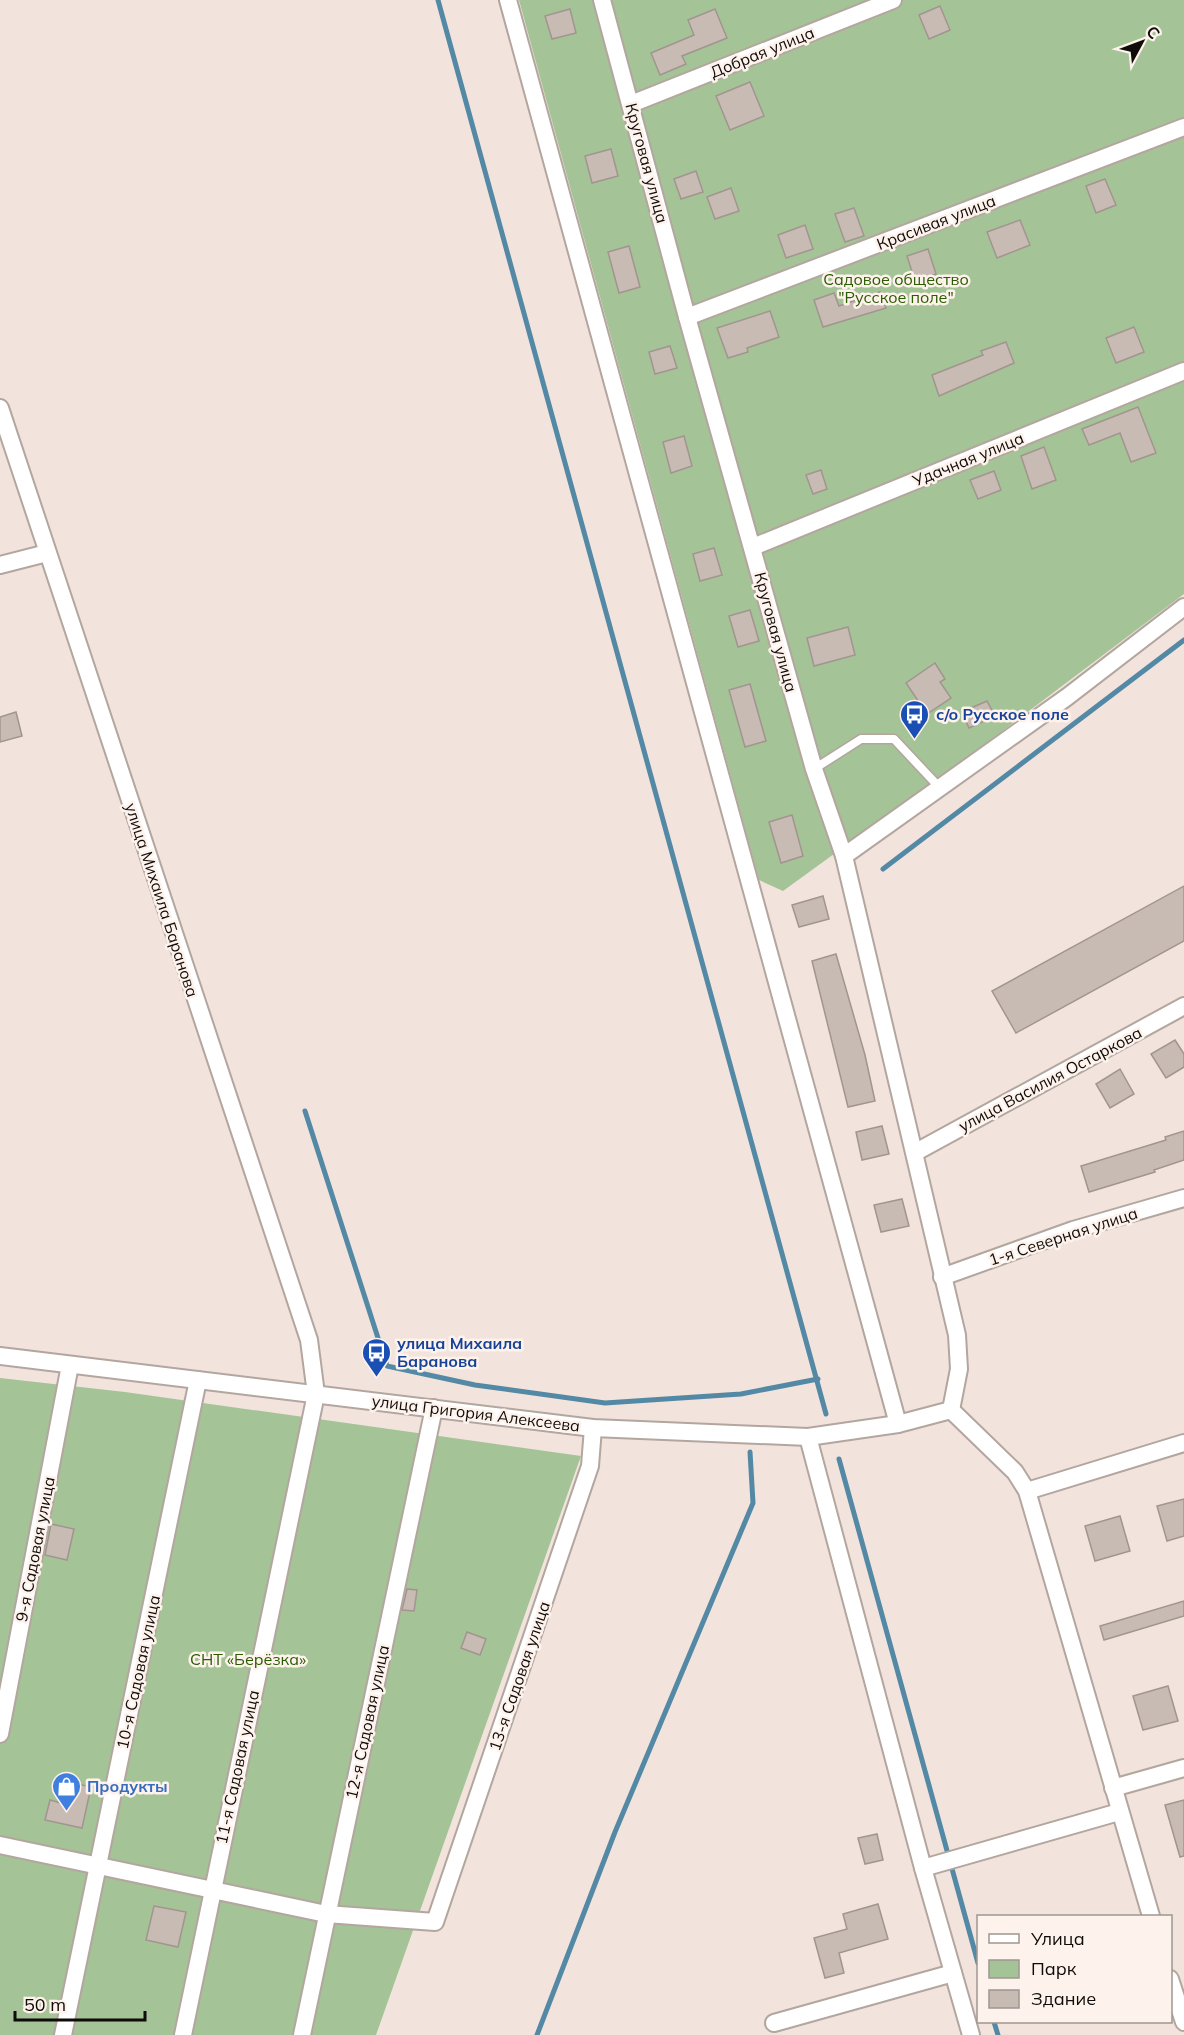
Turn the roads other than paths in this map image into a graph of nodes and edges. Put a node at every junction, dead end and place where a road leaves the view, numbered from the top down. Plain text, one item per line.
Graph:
1 (508, 0) edge
2 (602, 0) edge
3 (893, 0) edge
4 (631, 104) junction
5 (1184, 127) edge
6 (687, 317) junction
7 (1184, 371) edge
8 (0, 408) edge
9 (753, 547) junction
10 (46, 553) junction
11 (0, 565) edge
12 (1184, 607) edge
13 (814, 770) junction
14 (941, 789) junction
15 (844, 856) junction
16 (1184, 1006) edge
17 (916, 1152) junction
18 (1184, 1198) edge
19 (942, 1277) junction
20 (0, 1356) edge
21 (70, 1365) junction
22 (198, 1380) junction
23 (316, 1394) junction
24 (435, 1408) junction
25 (951, 1410) junction
26 (898, 1424) junction
27 (593, 1428) junction
28 (808, 1437) junction
29 (1184, 1443) edge
30 (1027, 1491) junction
31 (0, 1734) edge
32 (1184, 1768) edge
33 (1113, 1788) junction
34 (1119, 1812) junction
35 (0, 1845) edge
36 (98, 1867) junction
37 (923, 1868) junction
38 (212, 1890) junction
39 (326, 1914) junction
40 (1150, 1915) edge
41 (953, 1973) junction
42 (1172, 1985) edge
43 (1184, 2022) edge
44 (774, 2023) dead end
45 (63, 2035) edge
46 (183, 2035) edge
47 (302, 2035) edge
48 (971, 2035) edge

1 - 26 street
2 - 4 street, Круговая улица
3 - 4 street, Добрая улица
4 - 6 street, Круговая улица
5 - 6 street, Красивая улица
6 - 9 street, Круговая улица
7 - 9 street, Удачная улица
8 - 10 street, улица Михаила Баранова
9 - 13 street, Круговая улица
10 - 11 street
10 - 23 street, улица Михаила Баранова
12 - 14 street
13 - 14 lane
13 - 15 street, Круговая улица
14 - 15 street
15 - 17 street, Круговая улица
16 - 17 street, улица Василия Остаркова
17 - 19 street, Круговая улица
18 - 19 street, 1-я Северная улица
19 - 25 street, Круговая улица
20 - 21 street, улица Григория Алексеева
21 - 22 street, улица Григория Алексеева
21 - 31 street, 9-я Садовая улица
22 - 23 street, улица Григория Алексеева
22 - 36 street, 10-я Садовая улица
23 - 24 street, улица Григория Алексеева
23 - 38 street, 11-я Садовая улица
24 - 27 street, улица Григория Алексеева
24 - 39 street, 12-я Садовая улица
25 - 26 street, улица Григория Алексеева
25 - 30 street
26 - 28 street, улица Григория Алексеева
27 - 28 street, улица Григория Алексеева
27 - 39 street, 13-я Садовая улица
28 - 37 street
29 - 30 street
30 - 33 street
32 - 33 street
33 - 34 street
34 - 37 street
34 - 40 street
35 - 36 street
36 - 38 street
36 - 45 street, 10-я Садовая улица
37 - 41 street
38 - 39 street
38 - 46 street, 11-я Садовая улица
39 - 47 street, 12-я Садовая улица
41 - 44 street
41 - 48 street
42 - 43 street

